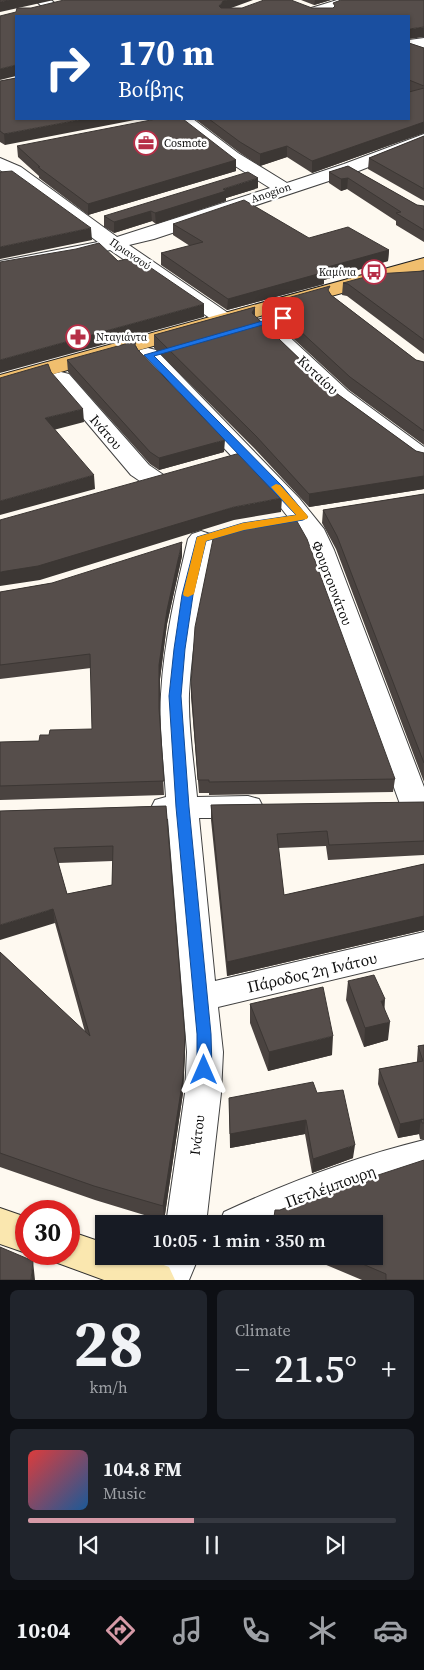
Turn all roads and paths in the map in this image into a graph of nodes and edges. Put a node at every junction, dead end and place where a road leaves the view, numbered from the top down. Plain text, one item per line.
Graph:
1 (352, 0) edge
2 (298, 6) edge
3 (319, 14) edge
4 (424, 43) edge
5 (410, 46) edge
6 (410, 46) edge
7 (424, 52) edge
8 (184, 120) edge
9 (424, 139) edge
10 (3, 156) edge
11 (350, 168) junction
12 (254, 173) junction
13 (366, 178) edge
14 (236, 179) edge
15 (285, 189) junction
16 (104, 218) edge
17 (85, 224) junction
18 (116, 244) junction
19 (424, 264) edge
20 (0, 267) edge
21 (424, 278) edge
22 (224, 319) junction
23 (264, 324) junction
24 (148, 355) junction
25 (61, 379) junction
26 (0, 382) edge
27 (0, 396) edge
28 (246, 455) junction
29 (424, 458) edge
30 (219, 463) edge
31 (128, 489) edge
32 (331, 513) edge
33 (303, 517) junction
34 (272, 521) edge
35 (200, 540) dead end
36 (408, 804) edge
37 (279, 806) edge
38 (182, 807) junction
39 (142, 808) edge
40 (424, 945) edge
41 (200, 998) junction
42 (424, 1156) edge
43 (187, 1215) edge
44 (257, 1215) edge
45 (0, 1226) edge
46 (15, 1231) edge
47 (80, 1253) edge
48 (176, 1265) edge
49 (155, 1280) edge
50 (170, 1280) edge

1 - 3 street
2 - 3 street
4 - 5 street
6 - 7 street
8 - 12 street
9 - 11 street, Anogion
10 - 17 street, Πριανσού
11 - 13 street
11 - 15 street, Anogion
12 - 14 street
12 - 15 street
15 - 18 street, Anogion
16 - 17 street, Πριανσού
17 - 18 street, Πριανσού
18 - 20 street, Anogion
18 - 22 street, Πριανσού
19 - 22 main road
21 - 23 main road
22 - 26 main road
23 - 24 main road
23 - 29 street, Κυταίου
24 - 25 main road
24 - 28 street, Φουρτουνάτου
25 - 27 main road
25 - 31 street, Ινάτου
28 - 30 street
28 - 33 street, Φουρτουνάτου
32 - 33 street
33 - 34 street
33 - 36 street, Φουρτουνάτου
35 - 38 street, Ινάτου
37 - 38 street
38 - 39 street
38 - 41 street, Ινάτου
40 - 41 street, Πάροδος 2η Ινάτου
41 - 43 street, Ινάτου
42 - 44 street, Πετλέμπουρη
45 - 46 street
47 - 49 street
48 - 50 street

